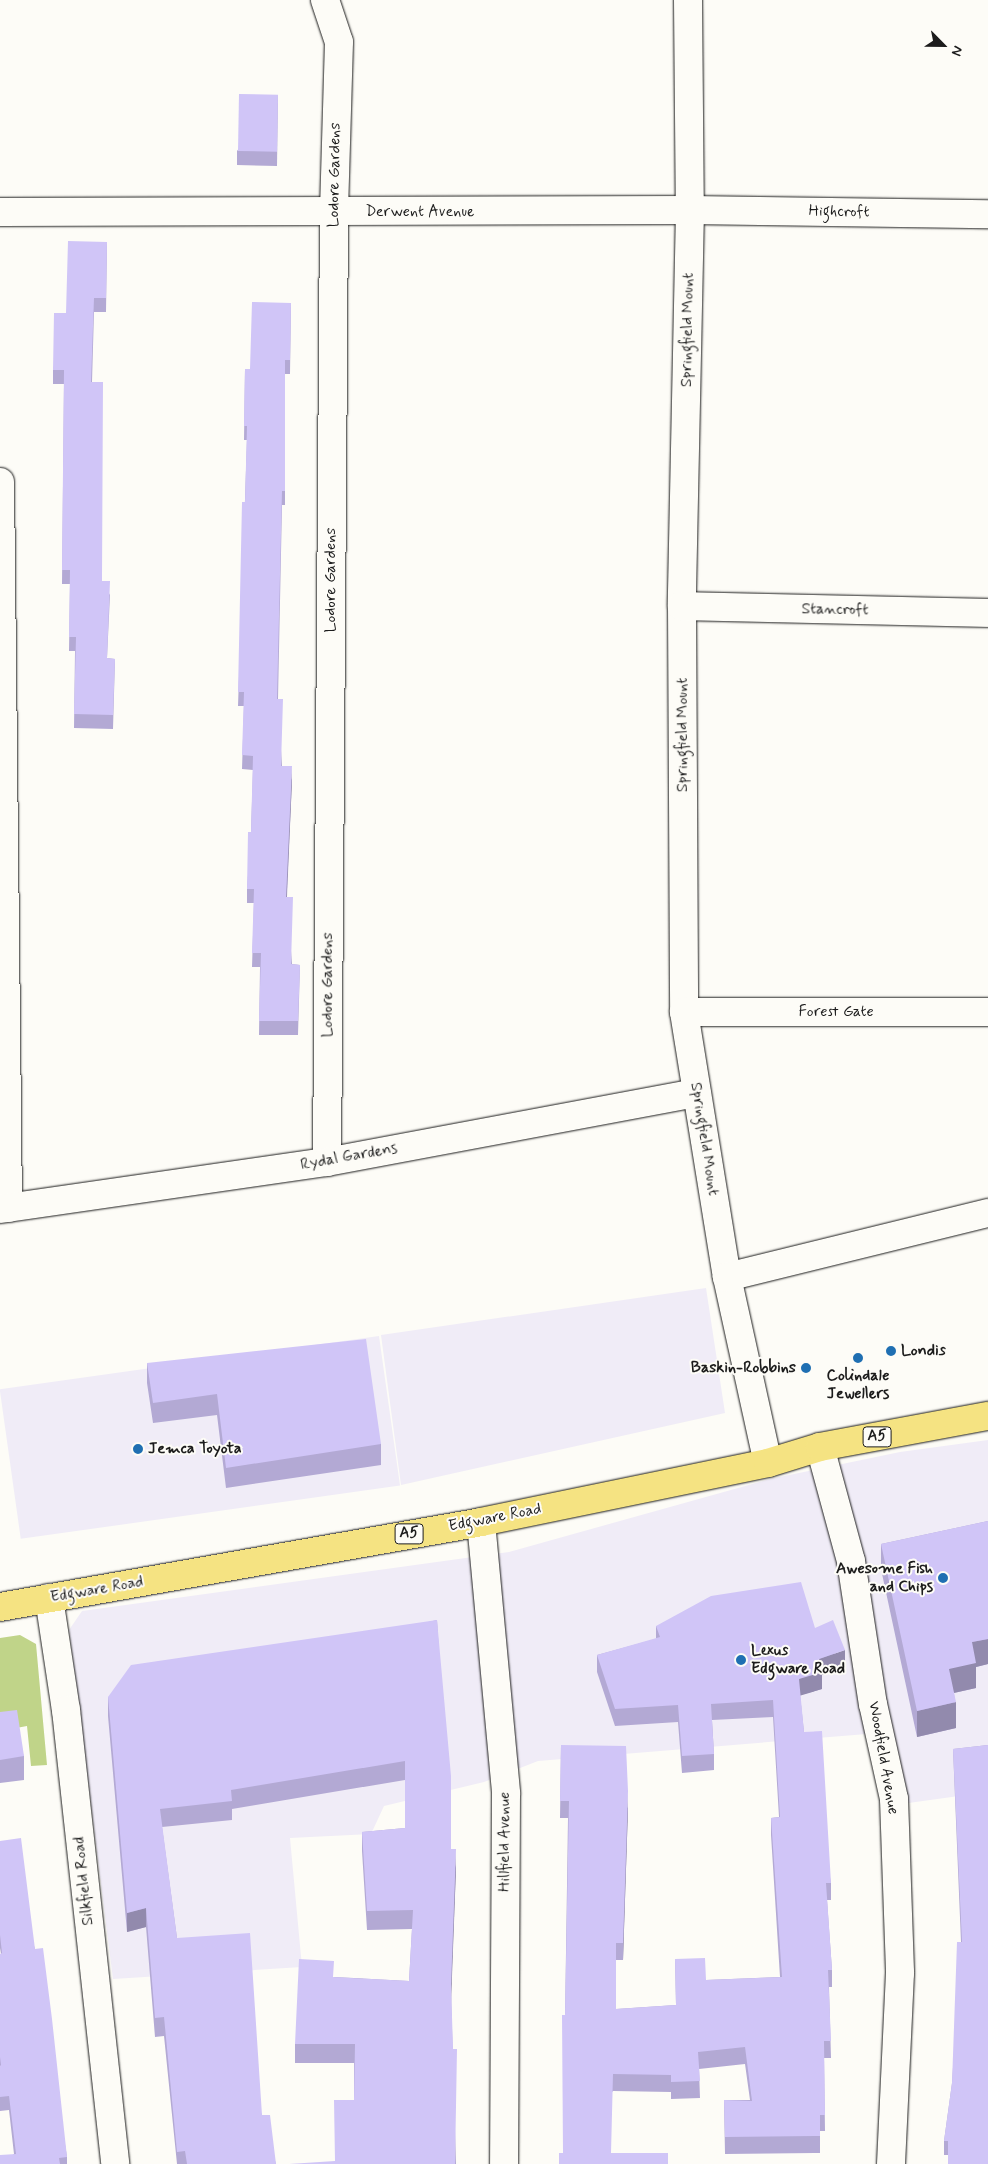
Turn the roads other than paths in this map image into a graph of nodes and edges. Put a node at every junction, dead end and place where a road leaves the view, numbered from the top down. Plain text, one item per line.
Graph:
1 (325, 0) edge
2 (688, 0) edge
3 (690, 210) junction
4 (0, 212) edge
5 (334, 213) junction
6 (988, 214) edge
7 (0, 482) edge
8 (682, 606) junction
9 (988, 614) edge
10 (684, 1012) junction
11 (988, 1012) edge
12 (697, 1093) junction
13 (327, 1162) junction
14 (4, 1209) edge
15 (988, 1213) edge
16 (727, 1277) junction
17 (988, 1416) edge
18 (820, 1447) junction
19 (768, 1463) junction
20 (480, 1522) junction
21 (49, 1598) junction
22 (0, 1607) edge
23 (115, 2164) edge
24 (504, 2164) edge
25 (891, 2164) edge

1 - 5 street, Lodore Gardens
2 - 3 street, Springfield Mount
3 - 5 street, Derwent Avenue
3 - 6 street, Highcroft
3 - 8 street, Springfield Mount
4 - 5 street, Derwent Avenue
5 - 13 street, Lodore Gardens
7 - 14 street
8 - 9 street, Stancroft
8 - 10 street, Springfield Mount
10 - 11 street, Forest Gate
10 - 12 street, Springfield Mount
12 - 13 street, Rydal Gardens
12 - 16 street, Springfield Mount
13 - 14 street, Rydal Gardens
15 - 16 street
16 - 19 street, Springfield Mount
17 - 18 main road, Edgware Road / A5
18 - 19 main road, Edgware Road / A5
18 - 25 street, Woodfield Avenue
19 - 20 main road, Edgware Road / A5
20 - 21 main road, Edgware Road / A5
20 - 24 street, Hillfield Avenue
21 - 22 main road, Edgware Road / A5
21 - 23 street, Silkfield Road

